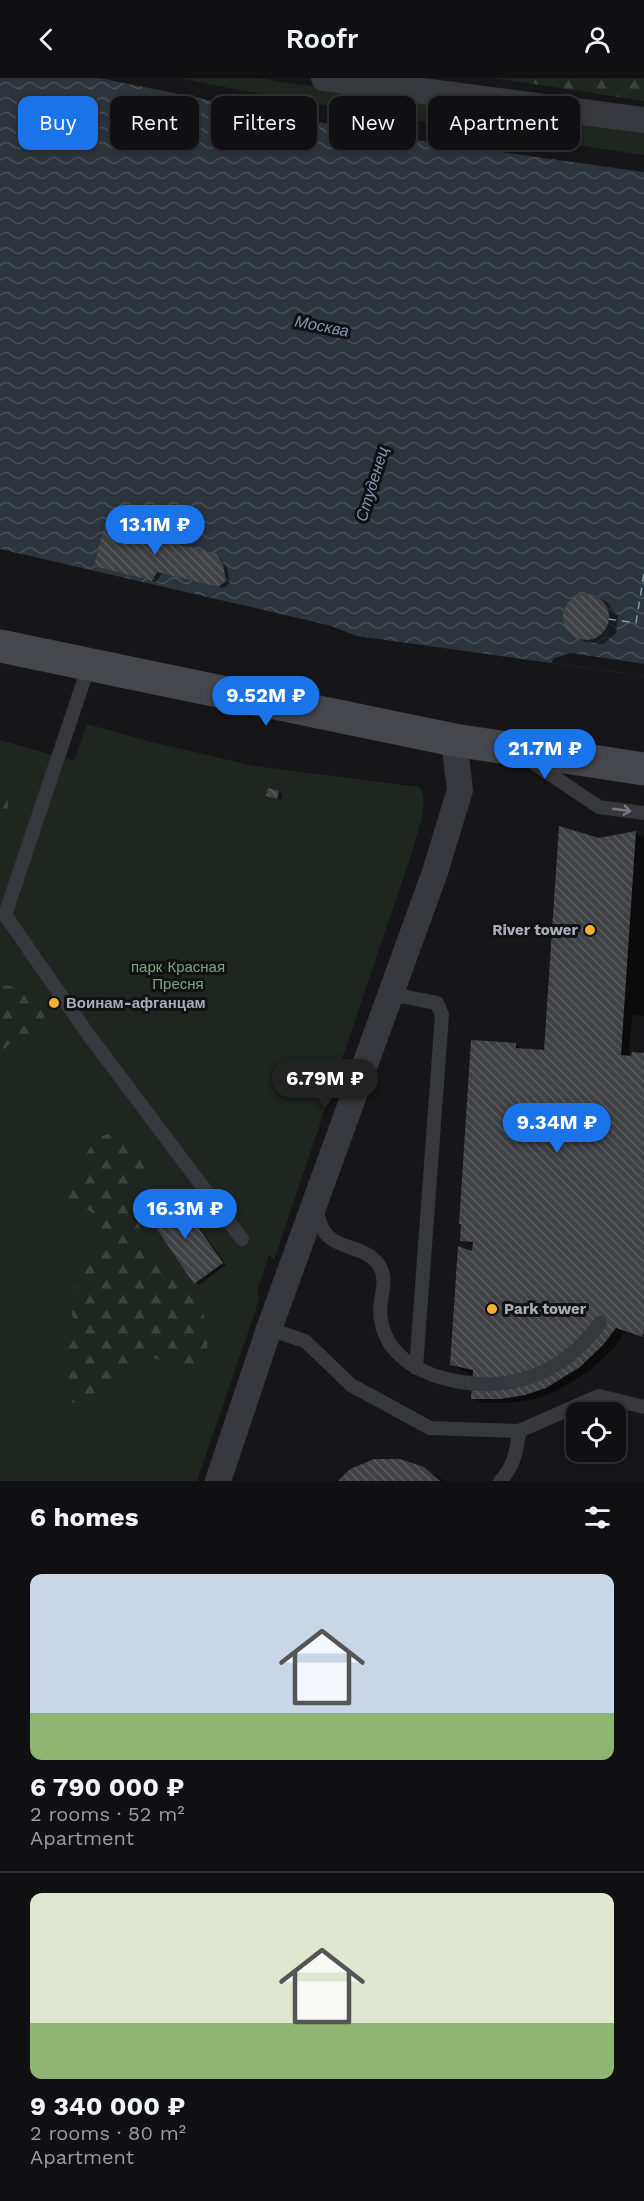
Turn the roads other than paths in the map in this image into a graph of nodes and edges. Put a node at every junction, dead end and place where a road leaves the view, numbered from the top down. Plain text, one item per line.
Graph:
1 (324, 78) edge
2 (644, 120) edge
3 (0, 646) edge
4 (89, 665) junction
5 (454, 740) junction
6 (512, 749) junction
7 (644, 769) edge
8 (644, 813) edge
9 (0, 893) edge
10 (2, 914) edge
11 (390, 994) junction
12 (317, 1196) junction
13 (242, 1239) dead end
14 (600, 1323) dead end
15 (269, 1329) junction
16 (416, 1368) junction
17 (644, 1407) edge
18 (519, 1431) junction
19 (218, 1481) edge
20 (500, 1481) edge

1 - 2 street
3 - 4 main road
4 - 5 main road
4 - 10 lane
5 - 6 main road
5 - 11 street
6 - 7 main road
6 -> 8 lane
9 - 10 lane
10 - 13 lane
11 - 12 street
11 - 16 lane
12 - 15 street
12 - 16 lane
14 - 16 lane
15 - 18 lane
15 - 19 street
17 - 18 lane
18 - 20 lane

